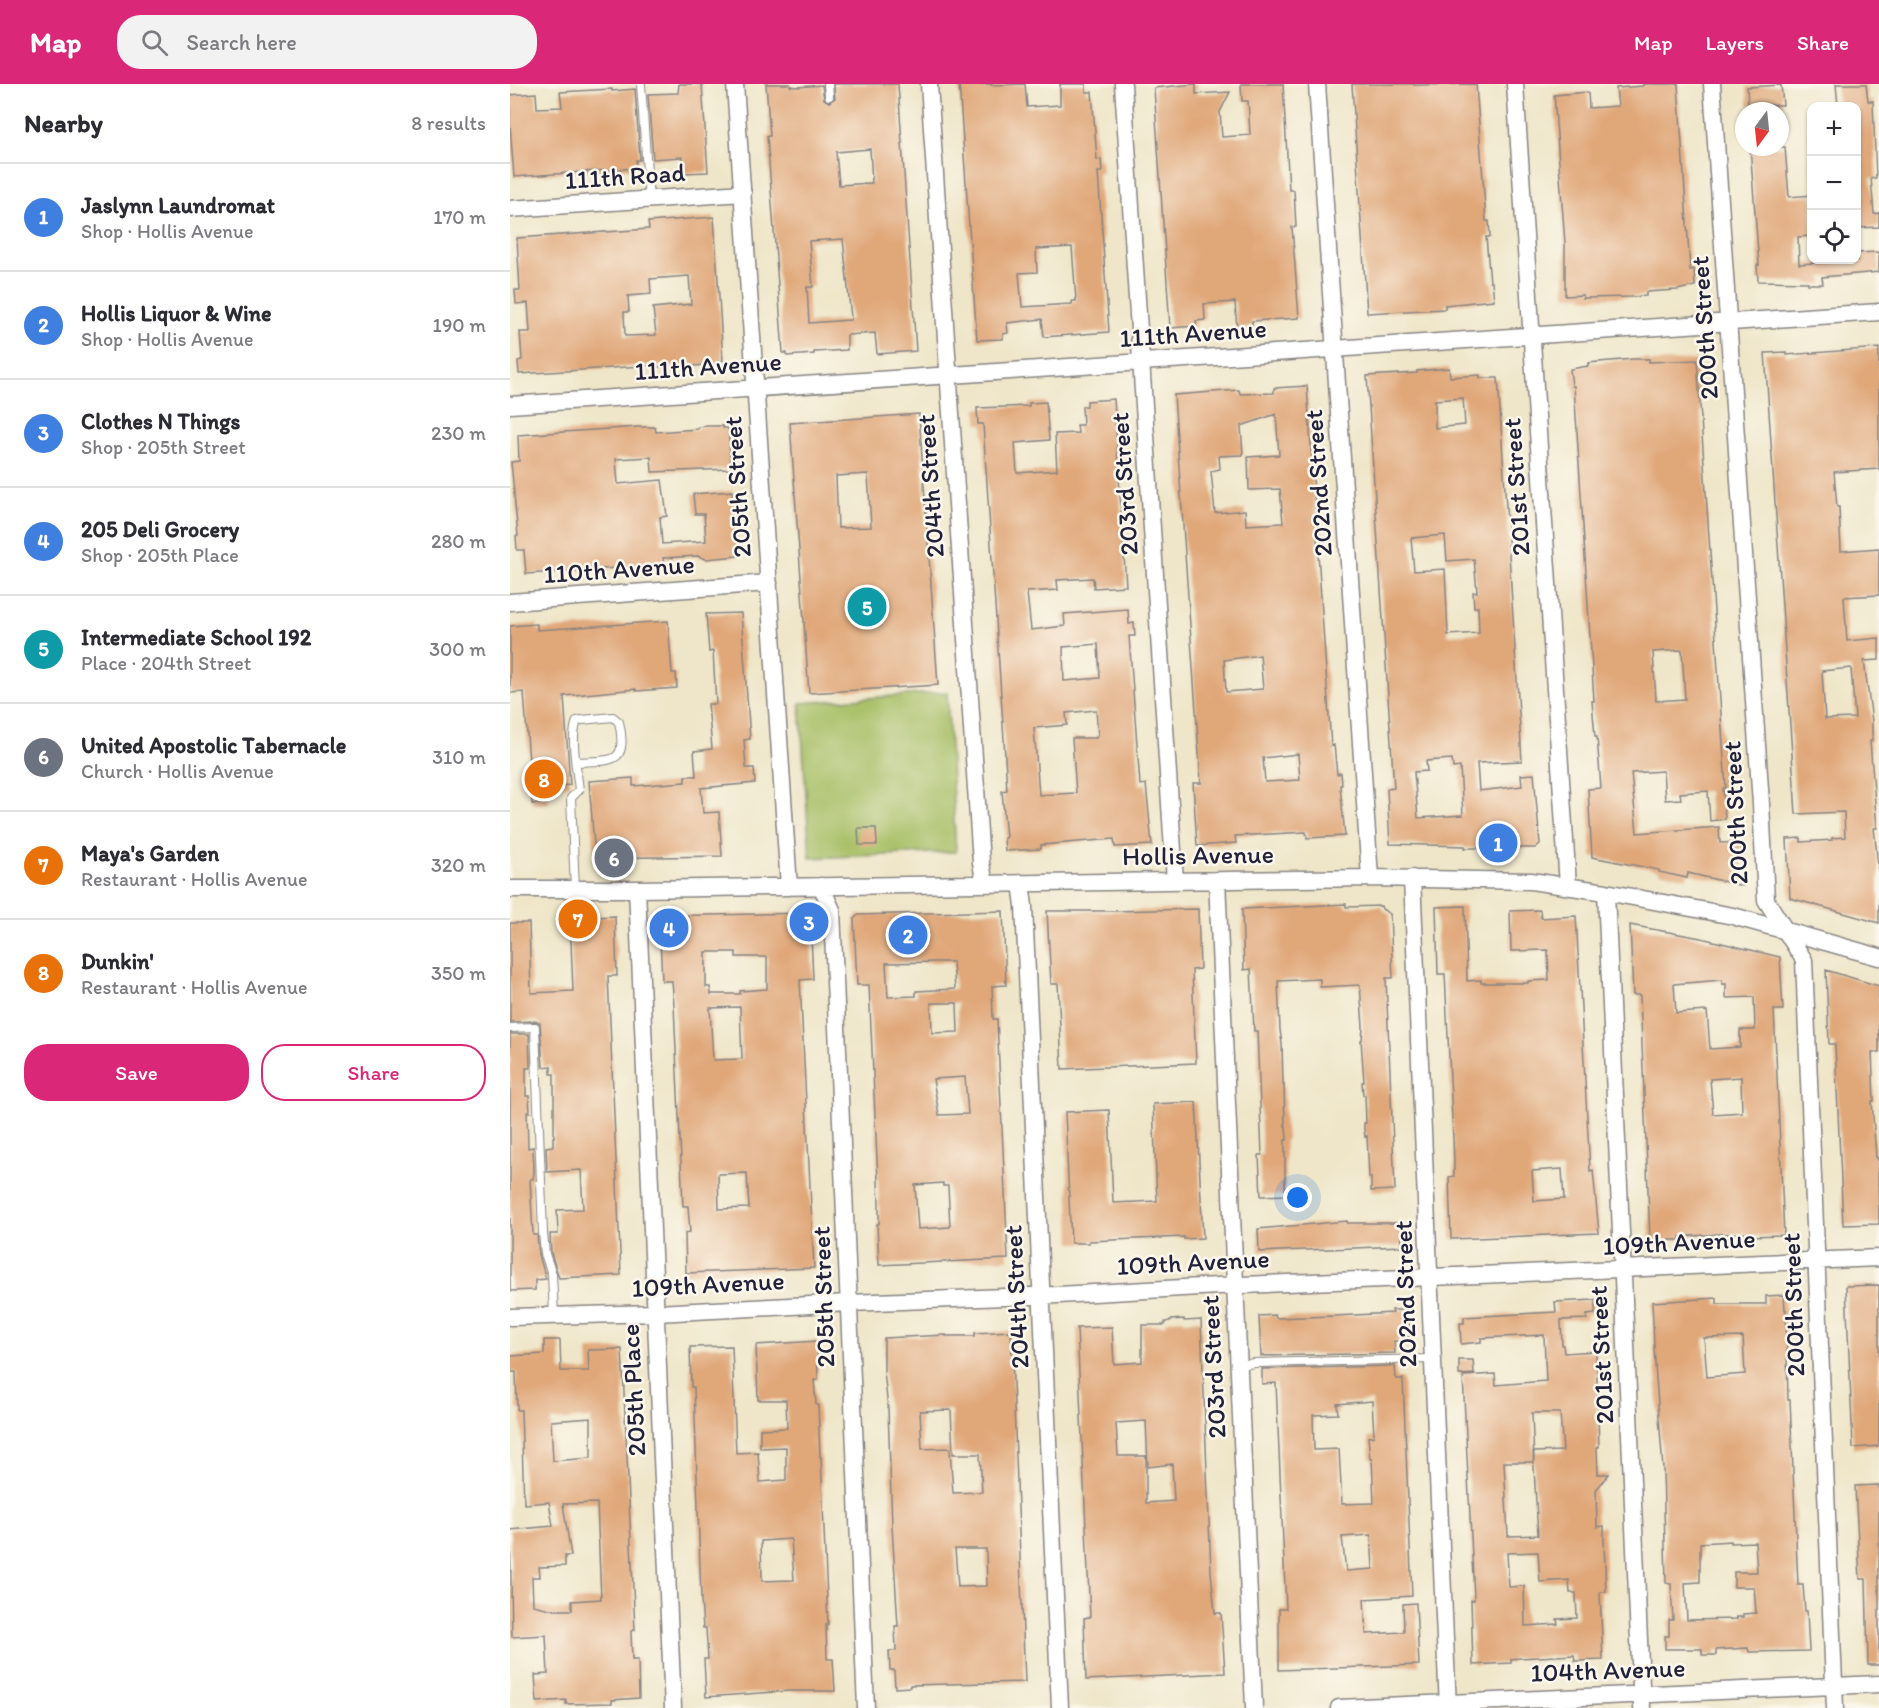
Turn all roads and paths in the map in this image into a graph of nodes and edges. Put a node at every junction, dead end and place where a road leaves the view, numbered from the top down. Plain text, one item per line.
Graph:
1 (641, 84) edge
2 (735, 84) edge
3 (828, 84) edge
4 (928, 84) edge
5 (1123, 84) edge
6 (1317, 84) edge
7 (1515, 84) edge
8 (1712, 84) edge
9 (829, 96) dead end
10 (743, 193) junction
11 (649, 200) junction
12 (510, 209) edge
13 (1879, 312) edge
14 (1729, 322) junction
15 (1532, 336) junction
16 (1335, 350) junction
17 (1142, 362) junction
18 (949, 375) junction
19 (756, 388) junction
20 (510, 405) edge
21 (769, 583) junction
22 (510, 602) edge
23 (577, 762) junction
24 (1370, 878) junction
25 (1412, 878) junction
26 (1217, 880) junction
27 (1175, 881) junction
28 (1021, 883) junction
29 (985, 884) junction
30 (821, 886) junction
31 (1568, 886) junction
32 (789, 887) junction
33 (510, 889) edge
34 (575, 889) junction
35 (637, 889) junction
36 (1606, 892) junction
37 (1783, 929) junction
38 (1879, 957) edge
39 (510, 1028) edge
40 (1879, 1258) edge
41 (1818, 1261) junction
42 (1623, 1270) junction
43 (1430, 1277) junction
44 (1235, 1286) junction
45 (1042, 1295) junction
46 (849, 1302) junction
47 (656, 1313) junction
48 (554, 1316) junction
49 (510, 1317) edge
50 (1433, 1359) junction
51 (1239, 1365) junction
52 (1879, 1684) edge
53 (1834, 1687) junction
54 (1641, 1701) edge
55 (1448, 1705) edge
56 (673, 1708) edge
57 (866, 1708) edge
58 (1060, 1708) edge
59 (1254, 1708) edge
60 (1339, 1708) edge
61 (1835, 1708) edge

1 - 11 lane
2 - 10 street, 205th Street
3 - 9 lane
4 - 18 street, 204th Street
5 - 17 street, 203rd Street
6 - 16 street, 202nd Street
7 - 15 street, 201st Street
8 - 14 street, 200th Street
10 - 11 street, 111th Road
10 - 19 street, 205th Street
11 - 12 street, 111th Road
13 - 14 street, 111th Avenue
14 - 15 street, 111th Avenue
14 - 37 street, 200th Street
15 - 16 street, 111th Avenue
15 - 31 street, 201st Street
16 - 17 street, 111th Avenue
16 - 24 street, 202nd Street
17 - 18 street, 111th Avenue
17 - 27 street, 203rd Street
18 - 19 street, 111th Avenue
18 - 29 street, 204th Street
19 - 20 street, 111th Avenue
19 - 21 street, 205th Street
21 - 22 street, 110th Avenue
21 - 32 street, 205th Street
23 - 23 lane
23 - 34 lane
24 - 25 street, Hollis Avenue
24 - 26 street, Hollis Avenue
25 - 31 street, Hollis Avenue
25 - 43 street, 202nd Street
26 - 27 street, Hollis Avenue
26 - 44 street, 203rd Street
27 - 28 street, Hollis Avenue
28 - 29 street, Hollis Avenue
28 - 45 street, 204th Street
29 - 30 street, Hollis Avenue
30 - 32 street, Hollis Avenue
30 - 46 street, 205th Street
31 - 36 street, Hollis Avenue
32 - 35 street, Hollis Avenue
33 - 34 street, Hollis Avenue
34 - 35 street, Hollis Avenue
35 - 47 street, 205th Place
36 - 37 street, Hollis Avenue
36 - 42 street, 201st Street
37 - 38 street, Hollis Avenue
37 - 41 street, 200th Street
39 - 48 lane
40 - 41 street, 109th Avenue
41 - 42 street, 109th Avenue
41 - 53 street, 200th Street
42 - 43 street, 109th Avenue
42 - 54 street, 201st Street
43 - 44 street, 109th Avenue
43 - 50 street, 202nd Street
44 - 45 street, 109th Avenue
44 - 51 street, 203rd Street
45 - 46 street, 109th Avenue
45 - 58 street, 204th Street
46 - 47 street, 109th Avenue
46 - 57 street, 205th Street
47 - 48 street, 109th Avenue
47 - 56 street, 205th Place
48 - 49 street, 109th Avenue
50 - 51 lane
50 - 55 street, 202nd Street
51 - 59 street, 203rd Street
52 - 53 street, 104th Avenue
53 - 54 street, 104th Avenue
53 - 61 street, 200th Street
54 - 55 street, 104th Avenue
55 - 60 street, 104th Avenue

